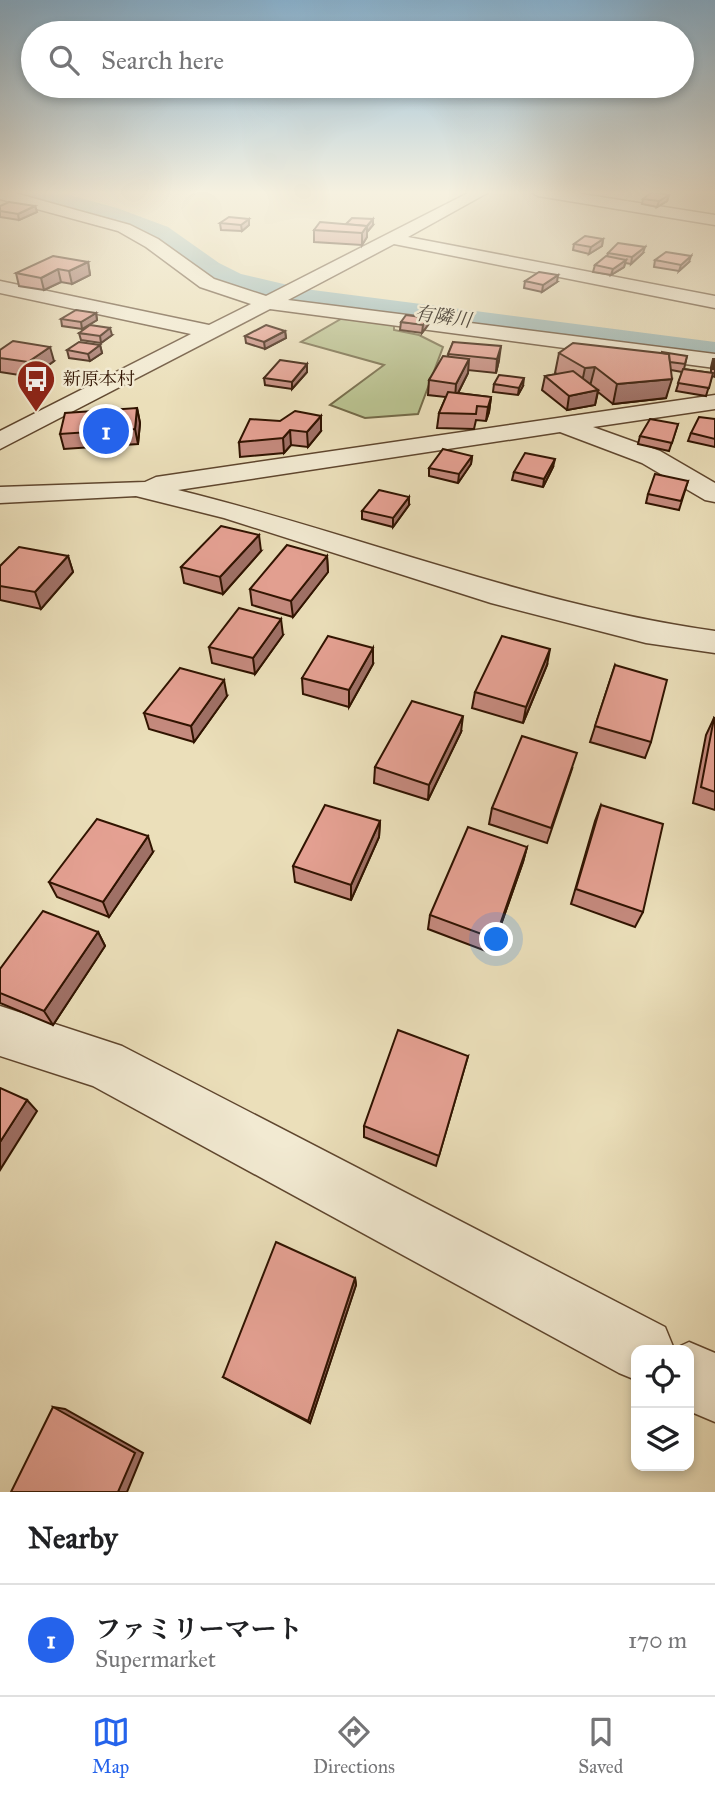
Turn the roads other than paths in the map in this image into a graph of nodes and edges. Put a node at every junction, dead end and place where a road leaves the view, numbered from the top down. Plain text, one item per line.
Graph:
1 (178, 262) edge
2 (350, 262) edge
3 (509, 262) edge
4 (0, 287) edge
5 (28, 294) junction
6 (279, 298) junction
7 (715, 302) edge
8 (0, 306) edge
9 (212, 332) junction
10 (715, 361) edge
11 (715, 402) edge
12 (560, 424) junction
13 (0, 440) edge
14 (136, 488) junction
15 (715, 494) edge
16 (0, 495) edge
17 (715, 642) edge
18 (0, 1031) edge
19 (633, 1345) edge
20 (694, 1378) edge
21 (715, 1389) edge

1 - 6 street
2 - 6 street
3 - 7 street
4 - 5 street
5 - 8 street
5 - 9 street
6 - 9 street
6 - 10 street
9 - 13 street
11 - 12 street
12 - 14 street
12 - 15 street
14 - 16 street
14 - 17 street
18 - 19 street
20 - 21 street

